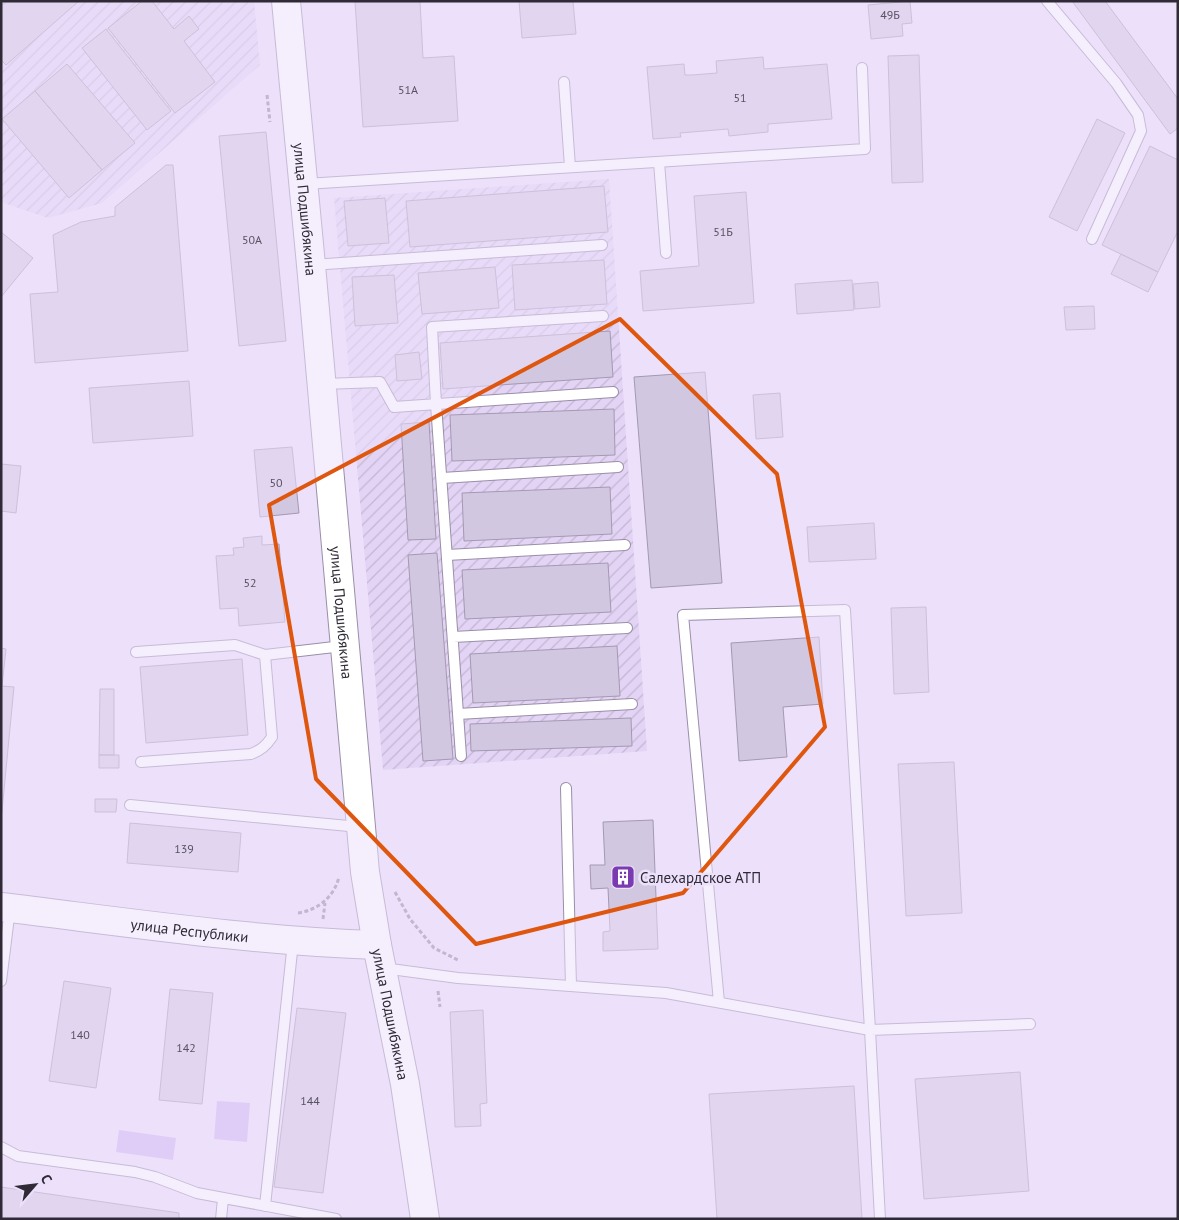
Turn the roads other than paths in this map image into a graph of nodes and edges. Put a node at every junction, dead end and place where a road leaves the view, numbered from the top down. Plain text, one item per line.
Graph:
1 (286, 1) edge
2 (1046, 1) edge
3 (862, 68) dead end
4 (564, 82) dead end
5 (659, 162) junction
6 (570, 167) junction
7 (304, 184) junction
8 (1092, 239) dead end
9 (602, 245) dead end
10 (666, 253) dead end
11 (311, 265) junction
12 (603, 316) dead end
13 (322, 384) junction
14 (613, 392) dead end
15 (436, 404) junction
16 (618, 467) dead end
17 (442, 478) junction
18 (624, 545) dead end
19 (447, 555) junction
20 (626, 628) dead end
21 (453, 637) junction
22 (344, 646) junction
23 (136, 652) dead end
24 (265, 655) junction
25 (632, 704) dead end
26 (458, 714) junction
27 (461, 756) dead end
28 (141, 762) dead end
29 (566, 788) dead end
30 (130, 805) dead end
31 (360, 827) junction
32 (5, 907) edge
33 (293, 941) junction
34 (380, 957) junction
35 (1, 981) edge
36 (571, 986) junction
37 (718, 1002) junction
38 (1030, 1024) dead end
39 (870, 1030) junction
40 (1, 1147) edge
41 (223, 1199) junction
42 (265, 1206) junction
43 (221, 1219) edge
44 (336, 1219) edge
45 (425, 1219) edge
46 (880, 1219) edge

1 - 7 main road, улица Подшибякина
2 - 8 lane
3 - 5 lane
4 - 6 lane
5 - 6 lane
5 - 10 lane
6 - 7 lane
7 - 11 main road, улица Подшибякина
9 - 11 lane
11 - 13 main road, улица Подшибякина
12 - 15 lane
13 - 15 lane
13 - 22 main road, улица Подшибякина
14 - 15 lane
15 - 17 lane
16 - 17 lane
17 - 19 lane
18 - 19 lane
19 - 21 lane
20 - 21 lane
21 - 26 lane
22 - 24 lane
22 - 31 main road, улица Подшибякина
23 - 24 lane
24 - 28 lane
25 - 26 lane
26 - 27 lane
29 - 36 lane
30 - 31 lane
31 - 34 main road, улица Подшибякина
32 - 33 main road, улица Республики
32 - 35 lane
33 - 34 main road, улица Республики
33 - 42 lane
34 - 36 lane
34 - 45 main road, улица Подшибякина
36 - 37 lane
37 - 39 lane
37 - 39 lane
38 - 39 lane
39 - 46 lane
40 - 41 lane
41 - 42 lane
41 - 43 lane
42 - 44 lane

